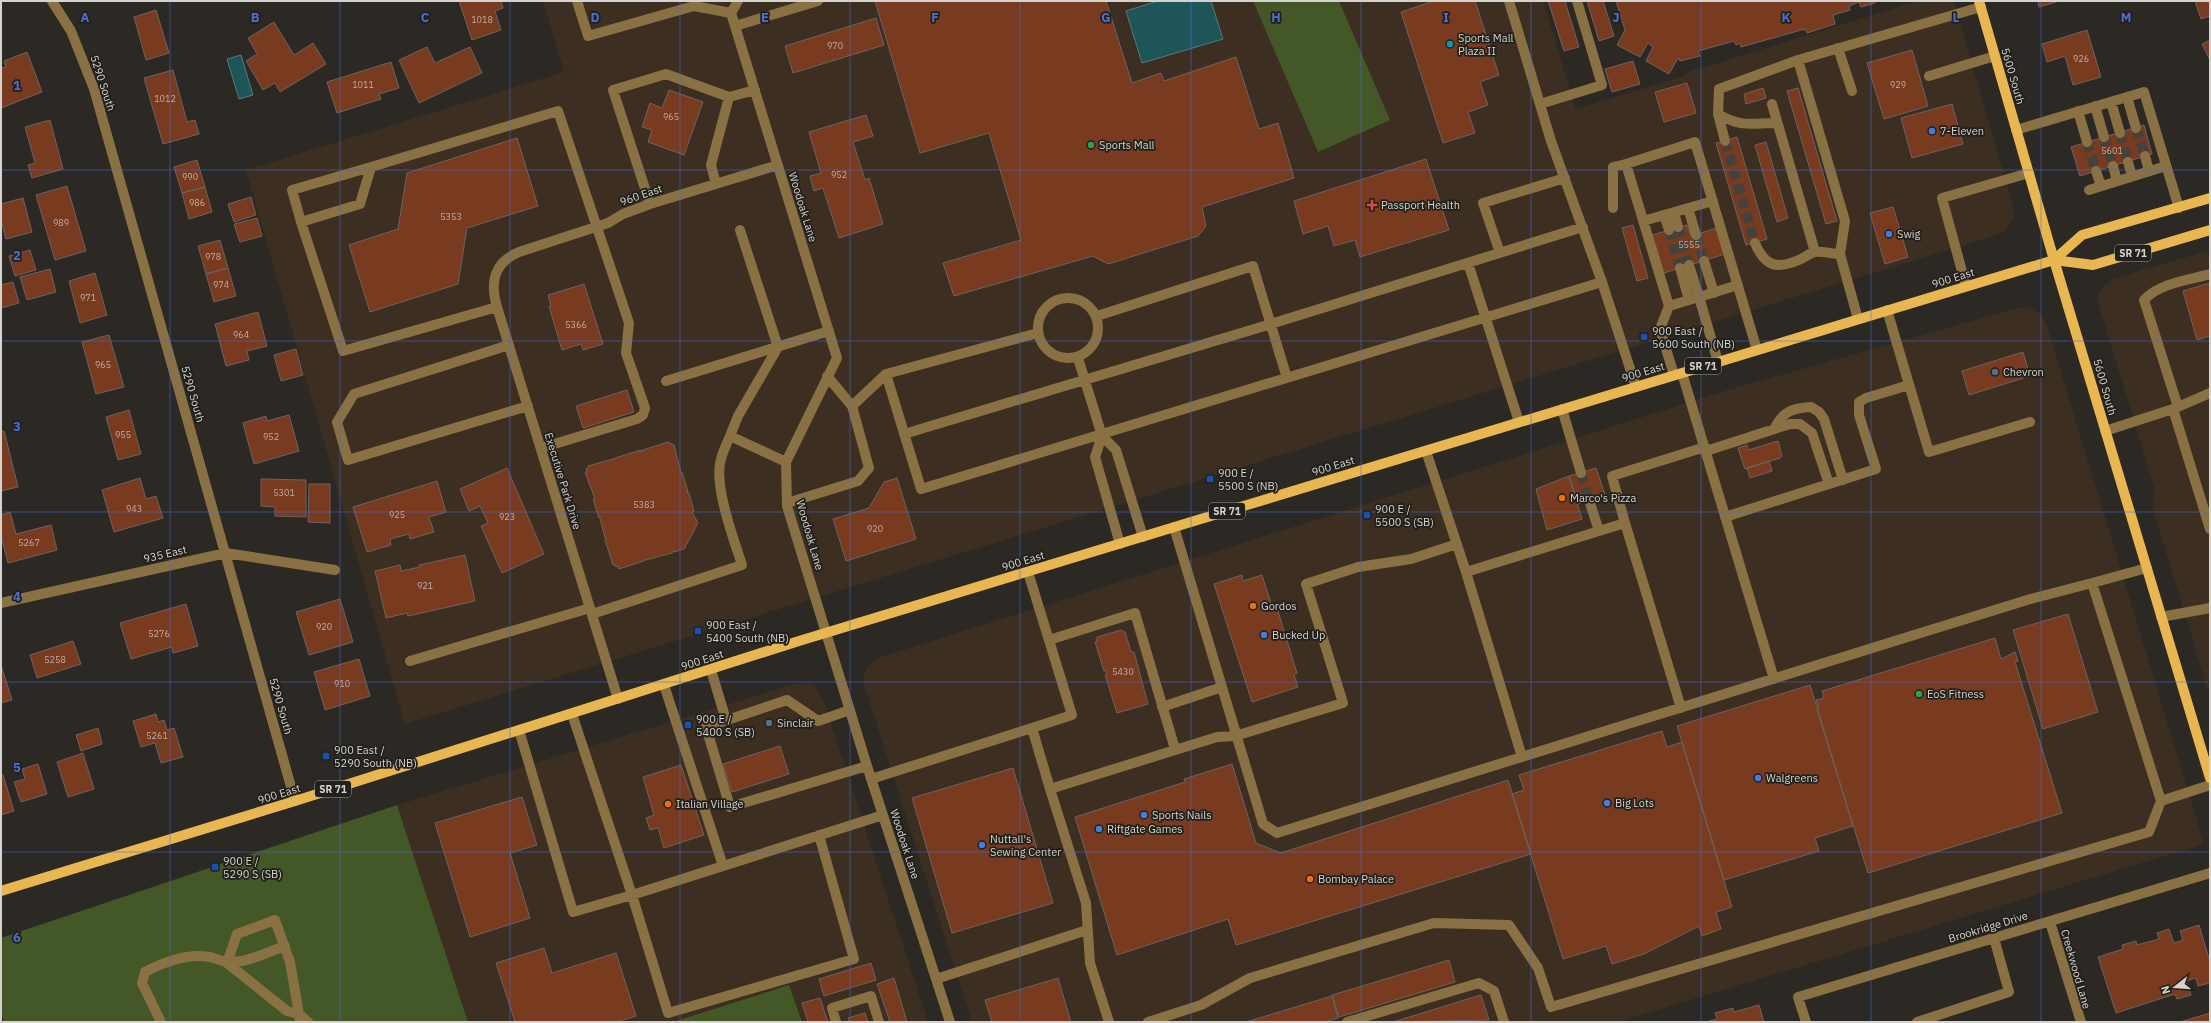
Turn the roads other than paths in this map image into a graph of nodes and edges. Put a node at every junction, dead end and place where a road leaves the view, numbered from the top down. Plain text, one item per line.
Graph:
1 (52, 1) edge
2 (577, 1) edge
3 (738, 1) edge
4 (818, 1) edge
5 (1509, 1) edge
6 (1577, 1) edge
7 (1980, 4) edge
8 (731, 13) junction
9 (735, 26) junction
10 (1838, 48) junction
11 (1995, 56) junction
12 (1798, 60) junction
13 (1930, 76) dead end
14 (755, 90) junction
15 (1852, 92) dead end
16 (729, 97) junction
17 (2127, 97) junction
18 (2111, 102) junction
19 (1540, 104) junction
20 (1772, 104) dead end
21 (2095, 106) junction
22 (2078, 111) junction
23 (1718, 114) junction
24 (1777, 123) junction
25 (2136, 128) tunnel mouth
26 (2016, 130) junction
27 (2120, 133) tunnel mouth
28 (2104, 137) tunnel mouth
29 (1726, 140) tunnel mouth
30 (2087, 142) tunnel mouth
31 (2145, 156) tunnel mouth
32 (2128, 162) tunnel mouth
33 (778, 164) junction
34 (1626, 164) junction
35 (2113, 166) tunnel mouth
36 (2166, 166) junction
37 (371, 167) junction
38 (2096, 171) tunnel mouth
39 (2149, 171) junction
40 (2029, 173) junction
41 (2132, 176) junction
42 (1565, 178) junction
43 (2117, 181) junction
44 (716, 184) junction
45 (2101, 186) junction
46 (2089, 190) dead end
47 (2210, 198) edge
48 (1713, 201) junction
49 (650, 204) junction
50 (1612, 208) dead end
51 (1688, 208) junction
52 (2179, 208) junction
53 (1669, 214) junction
54 (1643, 221) junction
55 (301, 222) junction
56 (596, 227) junction
57 (1583, 227) junction
58 (1673, 228) tunnel mouth
59 (740, 230) dead end
60 (2210, 230) edge
61 (1696, 235) tunnel mouth
62 (1755, 243) tunnel mouth
63 (1815, 252) junction
64 (1500, 253) junction
65 (1840, 254) junction
66 (2054, 260) junction
67 (1704, 261) tunnel mouth
68 (1468, 263) junction
69 (1685, 266) tunnel mouth
70 (498, 270) joint
71 (2210, 274) edge
72 (1602, 282) junction
73 (1738, 285) junction
74 (1966, 286) junction
75 (1714, 293) junction
76 (1694, 298) junction
77 (1668, 306) junction
78 (497, 307) junction
79 (1887, 310) junction
80 (1097, 316) junction
81 (1485, 318) junction
82 (1858, 319) junction
83 (1271, 324) junction
84 (829, 331) junction
85 (1038, 333) junction
86 (509, 345) junction
87 (778, 347) junction
88 (1757, 350) junction
89 (1078, 358) junction
90 (1718, 362) junction
91 (886, 374) junction
92 (1678, 374) junction
93 (828, 376) junction
94 (1287, 378) junction
95 (666, 381) dead end
96 (1085, 381) junction
97 (1910, 385) junction
98 (1636, 387) junction
99 (2210, 392) edge
100 (528, 406) junction
101 (852, 406) junction
102 (2176, 408) junction
103 (1562, 409) junction
104 (1519, 422) junction
105 (2030, 422) dead end
106 (1774, 430) junction
107 (2105, 431) junction
108 (904, 434) junction
109 (730, 436) junction
110 (1102, 436) junction
111 (541, 448) junction
112 (1706, 449) junction
113 (1426, 451) junction
114 (786, 462) junction
115 (1581, 473) tunnel mouth
116 (1843, 480) junction
117 (1829, 484) junction
118 (1589, 500) tunnel mouth
119 (787, 503) junction
120 (1725, 517) junction
121 (1625, 523) junction
122 (1174, 527) junction
123 (2210, 529) edge
124 (1599, 531) junction
125 (1143, 537) junction
126 (1120, 544) junction
127 (1457, 544) junction
128 (226, 553) junction
129 (2147, 568) junction
130 (335, 570) dead end
131 (1028, 572) junction
132 (1466, 572) junction
133 (2092, 583) junction
134 (1, 603) edge
135 (2210, 608) edge
136 (591, 611) junction
137 (2161, 617) junction
138 (826, 634) junction
139 (1049, 640) junction
140 (410, 661) dead end
141 (711, 670) junction
142 (1774, 679) junction
143 (664, 685) junction
144 (1222, 687) junction
145 (618, 699) junction
146 (1162, 706) junction
147 (1681, 708) junction
148 (850, 710) junction
149 (572, 714) junction
150 (726, 720) junction
151 (1032, 728) junction
152 (519, 730) junction
153 (1235, 736) junction
154 (1175, 749) junction
155 (1522, 757) junction
156 (867, 766) junction
157 (2210, 778) edge
158 (871, 779) junction
159 (2210, 784) edge
160 (1050, 789) junction
161 (295, 801) junction
162 (2161, 801) junction
163 (882, 815) junction
164 (819, 835) junction
165 (723, 866) junction
166 (2210, 873) edge
167 (1, 891) edge
168 (632, 895) junction
169 (2050, 922) junction
170 (1087, 930) junction
171 (1994, 938) junction
172 (285, 946) junction
173 (227, 962) junction
174 (936, 979) junction
175 (300, 1018) edge
176 (161, 1022) edge
177 (308, 1022) edge
178 (836, 1022) edge
179 (879, 1022) edge
180 (950, 1022) edge
181 (1108, 1022) edge
182 (1148, 1022) edge
183 (1347, 1022) edge
184 (1504, 1022) edge
185 (1806, 1022) edge
186 (1917, 1022) edge
187 (2081, 1022) edge

1 - 128 street, 5290 South
2 - 8 street
3 - 8 street
4 - 9 street
5 - 19 street
6 - 19 street
7 - 10 street
7 - 11 main road, 5600 South
8 - 9 street, Woodoak Lane
9 - 14 street, Woodoak Lane
10 - 12 street
10 - 15 street
11 - 13 street
11 - 26 main road, 5600 South
12 - 23 street
12 - 65 street
14 - 16 street
14 - 33 street, Woodoak Lane
16 - 44 street
16 - 49 street
17 - 18 street
17 - 25 street
17 - 36 street
18 - 21 street
18 - 27 street
19 - 42 street
20 - 24 street
21 - 22 street
21 - 28 street
22 - 26 street
22 - 30 street
23 - 24 street
23 - 29 street
24 - 63 street
26 - 40 main road, 5600 South
31 - 39 street
32 - 41 street
33 - 44 street, 960 East
33 - 84 street, Woodoak Lane
34 - 48 street
34 - 50 street
34 - 54 street
35 - 43 street
36 - 39 street
36 - 52 street
37 - 55 street
37 - 55 street
37 - 56 street
38 - 45 street
39 - 41 street
40 - 66 main road, 5600 South
40 - 74 street
41 - 43 street
42 - 57 street
42 - 64 street
43 - 45 street
44 - 49 street, 960 East
45 - 46 street
47 - 52 main road, 900 East / SR 71
48 - 51 street
48 - 73 street
49 - 56 street, 960 East
51 - 53 street
51 - 61 street
52 - 66 main road, 900 East / SR 71
53 - 54 street
53 - 58 street
54 - 77 street
55 - 78 street
56 - 70 street, 960 East
56 - 111 street
57 - 64 street
57 - 72 street
59 - 87 street
60 - 66 main road, 900 East / SR 71
62 - 63 street
63 - 65 street
64 - 68 street
65 - 82 street
66 - 74 main road, 900 East / SR 71
66 - 107 main road, 5600 South
67 - 75 street
68 - 81 street
68 - 83 street
69 - 76 street
70 - 78 street, Executive Park Drive
71 - 102 street
72 - 81 street
72 - 98 street
73 - 75 street
73 - 88 street
74 - 79 main road, 900 East / SR 71
75 - 76 street
76 - 77 street
76 - 90 street
77 - 92 street
78 - 86 street, Executive Park Drive
79 - 82 main road, 900 East / SR 71
79 - 97 street
80 - 83 street
80 - 85 street
80 - 89 street
81 - 94 street
81 - 104 street
82 - 88 main road, 900 East / SR 71
83 - 94 street
83 - 96 street
84 - 87 street
84 - 93 street, Woodoak Lane
85 - 89 street
85 - 91 street
86 - 100 street, Executive Park Drive
86 - 100 street
87 - 95 street
87 - 109 street
88 - 90 main road, 900 East / SR 71
89 - 96 street
90 - 92 main road, 900 East / SR 71
91 - 101 street
91 - 108 street
92 - 98 main road, 900 East / SR 71
92 - 112 street
93 - 101 street
93 - 114 street, Woodoak Lane
94 - 110 street
96 - 108 street
96 - 110 street
97 - 105 street
97 - 116 street
98 - 103 main road, 900 East / SR 71
99 - 102 street
100 - 111 street, Executive Park Drive
101 - 119 street
102 - 107 street
102 - 123 street
103 - 104 main road, 900 East / SR 71
103 - 115 street
104 - 113 main road, 900 East / SR 71
106 - 112 street
106 - 116 street
106 - 117 street
107 - 129 main road, 5600 South
108 - 110 street
109 - 114 street
109 - 136 street
110 - 125 street
110 - 126 street
111 - 136 street, Executive Park Drive
112 - 120 street
112 - 121 street
113 - 122 main road, 900 East / SR 71
113 - 127 street
114 - 119 street, Woodoak Lane
116 - 117 street
117 - 120 street
118 - 124 street
119 - 138 street, Woodoak Lane
120 - 142 street
121 - 124 street
121 - 147 street
122 - 125 main road, 900 East / SR 71
122 - 144 street
124 - 132 street
125 - 126 main road, 900 East / SR 71
126 - 131 main road, 900 East / SR 71
127 - 132 street
127 - 153 street
128 - 130 street, 935 East
128 - 134 street, 935 East
128 - 161 street, 5290 South
129 - 133 street
129 - 137 main road, 5600 South
131 - 138 main road, 900 East / SR 71
131 - 139 street
132 - 155 street
133 - 142 street
133 - 162 street
135 - 137 street
136 - 140 street
136 - 145 street, Executive Park Drive
137 - 157 main road, 5600 South
138 - 141 main road, 900 East / SR 71
138 - 148 street, Woodoak Lane
139 - 146 street
139 - 151 street
141 - 143 main road, 900 East / SR 71
141 - 150 street
142 - 147 street
143 - 145 main road, 900 East / SR 71
143 - 165 street
144 - 146 street
144 - 153 street
145 - 149 main road, 900 East / SR 71
146 - 154 street
147 - 155 street
148 - 150 street
148 - 156 street, Woodoak Lane
149 - 152 main road, 900 East / SR 71
149 - 168 street
150 - 156 street
151 - 158 street
151 - 160 street
152 - 161 main road, 900 East / SR 71
152 - 168 street
153 - 154 street
153 - 155 street
154 - 160 street
156 - 158 street, Woodoak Lane
158 - 163 street, Woodoak Lane
159 - 162 street
160 - 170 street
161 - 167 main road, 900 East / SR 71
162 - 182 street
163 - 164 street
163 - 174 street, Woodoak Lane
164 - 165 street
164 - 168 street
165 - 168 street
166 - 169 street, Brookridge Drive
169 - 171 street, Brookridge Drive
169 - 187 street, Creekwood Lane
170 - 174 street
170 - 181 street
171 - 185 street, Brookridge Drive
171 - 186 street
172 - 173 street
172 - 173 street
172 - 175 street
173 - 175 street
173 - 176 street
174 - 180 street, Woodoak Lane
175 - 177 street
178 - 179 street
183 - 184 street

